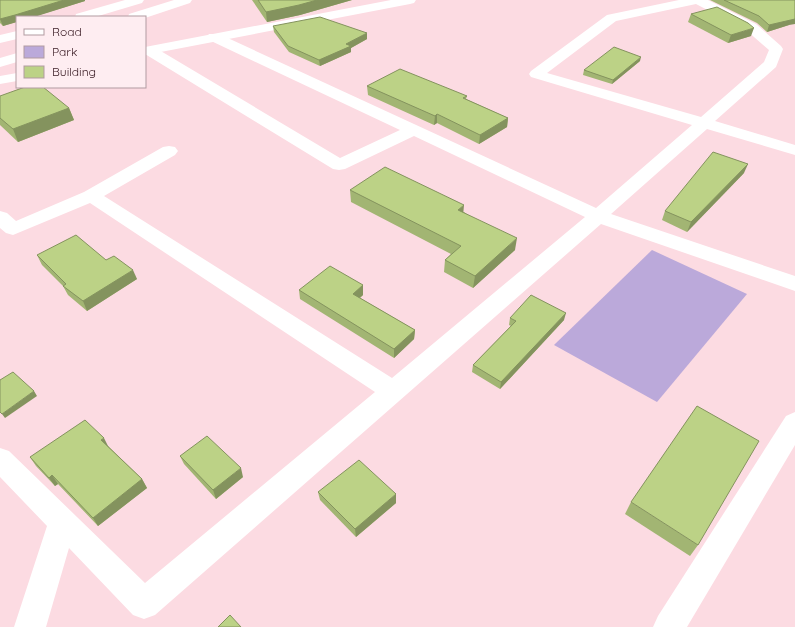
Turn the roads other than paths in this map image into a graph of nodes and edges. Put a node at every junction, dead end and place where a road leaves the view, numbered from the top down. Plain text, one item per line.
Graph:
1 (138, 0) edge
2 (186, 0) edge
3 (410, 0) edge
4 (697, 0) edge
5 (83, 16) edge
6 (137, 16) edge
7 (16, 35) edge
8 (214, 36) junction
9 (0, 40) edge
10 (147, 50) edge
11 (16, 57) edge
12 (0, 63) edge
13 (16, 77) edge
14 (0, 80) edge
15 (704, 123) junction
16 (414, 130) junction
17 (169, 150) dead end
18 (795, 150) edge
19 (92, 196) junction
20 (598, 216) junction
21 (4, 227) edge
22 (795, 284) edge
23 (394, 391) junction
24 (795, 423) edge
25 (0, 459) edge
26 (62, 523) junction
27 (30, 627) edge
28 (669, 627) edge

1 - 5 main road
2 - 6 main road
3 - 8 main road
4 - 15 main road
4 - 15 main road
7 - 9 main road
8 - 10 main road
8 - 16 main road
10 - 16 main road
11 - 12 main road
13 - 14 main road
15 - 18 main road
15 - 20 main road
16 - 20 main road
17 - 19 main road
19 - 21 main road
19 - 23 main road
20 - 22 main road
20 - 23 main road
23 - 26 main road
24 - 28 main road
25 - 26 main road
26 - 27 main road

